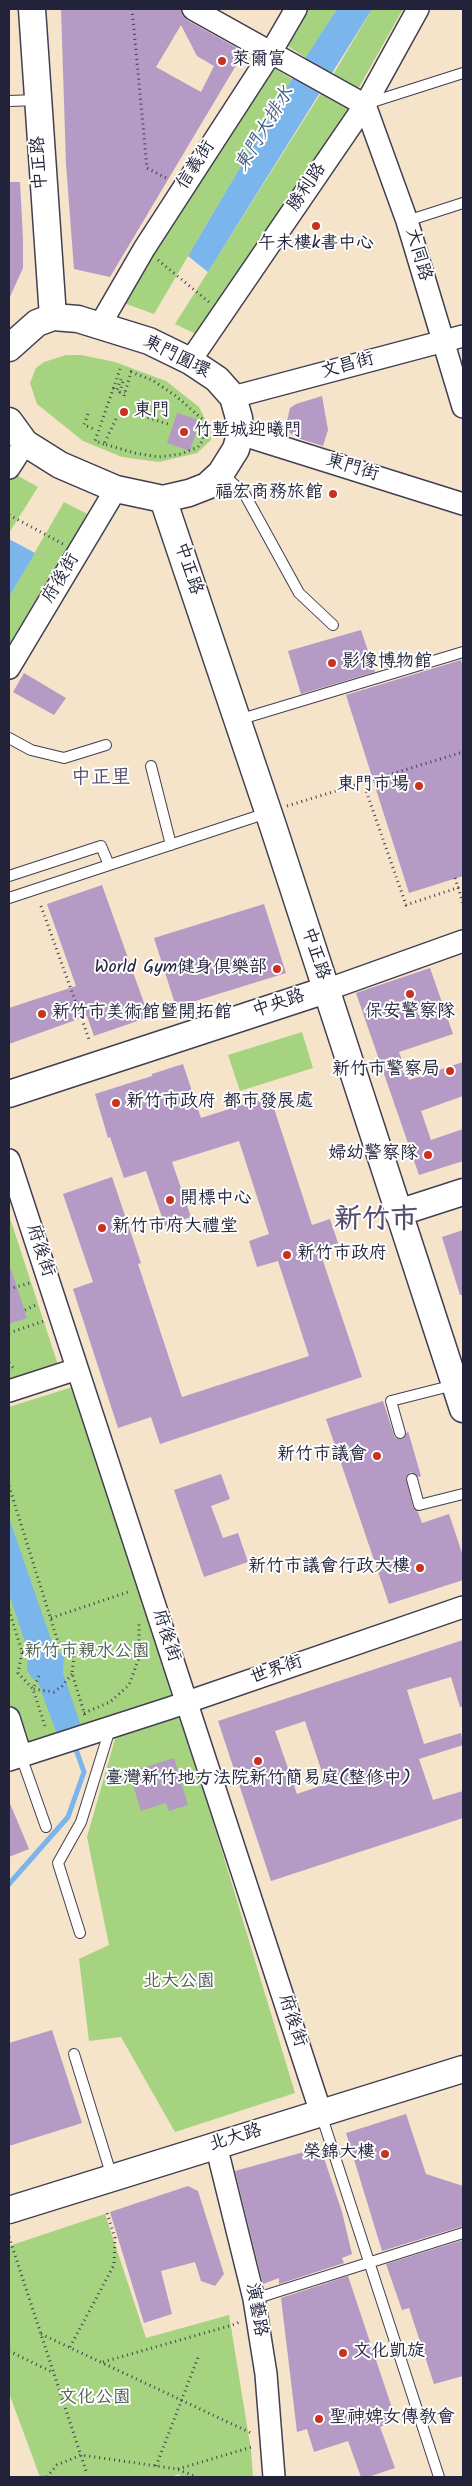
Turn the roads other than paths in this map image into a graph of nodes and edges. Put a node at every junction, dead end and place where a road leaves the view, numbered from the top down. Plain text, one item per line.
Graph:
1 (32, 9) edge
2 (194, 9) edge
3 (296, 9) edge
4 (418, 9) edge
5 (272, 51) junction
6 (463, 73) edge
7 (38, 100) junction
8 (9, 101) edge
9 (365, 104) junction
10 (463, 203) edge
11 (407, 221) junction
12 (53, 316) junction
13 (100, 325) junction
14 (463, 336) edge
15 (442, 342) junction
16 (9, 348) edge
17 (190, 361) junction
18 (233, 397) junction
19 (463, 407) edge
20 (9, 421) edge
21 (240, 434) junction
22 (25, 443) junction
23 (9, 468) edge
24 (221, 472) junction
25 (116, 489) junction
26 (163, 499) junction
27 (463, 504) edge
28 (333, 625) dead end
29 (463, 652) edge
30 (9, 668) edge
31 (237, 720) junction
32 (9, 738) edge
33 (106, 745) dead end
34 (151, 766) dead end
35 (268, 813) junction
36 (171, 845) junction
37 (109, 865) junction
38 (9, 876) edge
39 (9, 898) edge
40 (463, 941) edge
41 (326, 990) junction
42 (9, 1094) edge
43 (9, 1160) edge
44 (463, 1192) edge
45 (398, 1213) junction
46 (77, 1369) junction
47 (459, 1383) edge
48 (9, 1391) edge
49 (463, 1409) edge
50 (400, 1433) dead end
51 (412, 1480) dead end
52 (463, 1494) edge
53 (463, 1607) edge
54 (186, 1703) junction
55 (9, 1718) edge
56 (96, 1728) junction
57 (15, 1758) edge
58 (46, 1827) dead end
59 (80, 1933) dead end
60 (74, 2054) dead end
61 (463, 2068) edge
62 (320, 2113) junction
63 (216, 2145) junction
64 (113, 2178) junction
65 (9, 2210) edge
66 (463, 2233) edge
67 (370, 2264) junction
68 (255, 2303) junction
69 (274, 2477) edge
70 (439, 2477) edge

1 - 7 street, 中正路
2 - 5 street
3 - 5 street, 信義街
4 - 9 street, 勝利路
5 - 9 street
5 - 13 street, 信義街
6 - 9 lane
7 - 8 lane
7 - 12 street, 中正路
9 - 11 street, 大同路
9 - 17 street, 勝利路
10 - 11 lane
11 - 15 street, 大同路
12 - 13 street, 東門圓環
12 - 16 street
13 - 17 street, 東門圓環
14 - 15 street, 文昌街
15 - 18 street, 文昌街
15 - 19 street, 大同路
17 - 18 street, 東門圓環
18 - 21 street, 東門圓環
20 - 22 street, 東門圓環
21 - 24 street, 東門圓環
21 - 27 street, 東門街
22 - 23 street
22 - 25 street, 東門圓環
24 - 26 street, 東門圓環
24 - 28 lane
25 - 26 street, 東門圓環
25 - 30 street, 府後街
26 - 31 street, 中正路
29 - 31 lane
31 - 35 street, 中正路
32 - 33 lane
34 - 36 lane
35 - 36 lane
35 - 41 street, 中正路
36 - 37 lane
37 - 38 lane
37 - 39 lane
40 - 41 street, 中央路
41 - 42 street, 中央路
41 - 45 street, 中正路
43 - 46 street, 府後街
44 - 45 street
45 - 47 street, 中正路
46 - 48 street
46 - 54 street, 府後街
47 - 49 street, 中正路
47 - 50 lane
51 - 52 lane
53 - 54 street, 世界街
54 - 56 street, 世界街
54 - 62 street, 府後街
55 - 57 street
56 - 57 street, 世界街
56 - 59 lane
57 - 58 lane
60 - 64 lane
61 - 62 street, 北大路
62 - 63 street, 北大路
62 - 67 lane
63 - 64 street, 北大路
63 - 68 street, 演藝路
64 - 65 street, 北大路
66 - 67 lane
67 - 68 lane
67 - 70 lane
68 - 69 street, 演藝路

